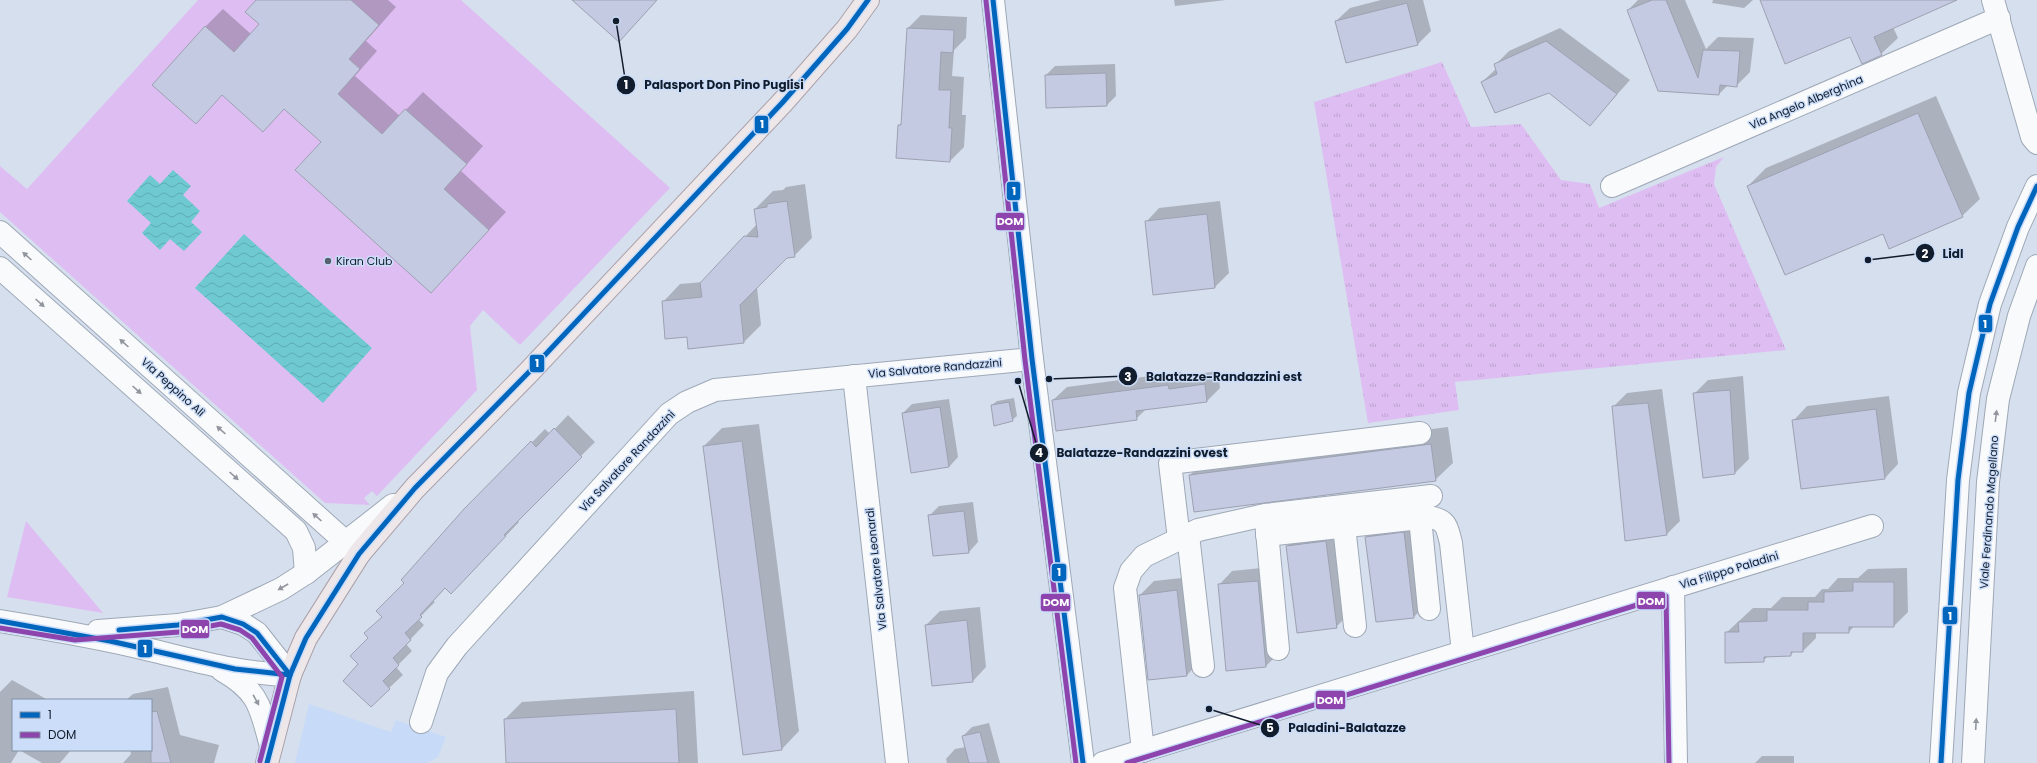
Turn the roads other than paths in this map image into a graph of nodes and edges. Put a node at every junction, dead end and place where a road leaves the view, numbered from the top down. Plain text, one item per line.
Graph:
1 (868, 0) edge
2 (993, 0) edge
3 (1996, 9) edge
4 (2037, 143) edge
5 (1612, 186) dead end
6 (2037, 186) edge
7 (0, 232) edge
8 (2037, 266) edge
9 (0, 268) edge
10 (1032, 359) junction
11 (854, 376) junction
12 (1420, 433) dead end
13 (1431, 496) dead end
14 (1420, 518) junction
15 (1266, 525) junction
16 (1344, 526) junction
17 (1872, 526) dead end
18 (1183, 537) junction
19 (352, 548) junction
20 (306, 573) junction
21 (1673, 587) junction
22 (1428, 609) dead end
23 (222, 617) junction
24 (0, 621) edge
25 (1355, 626) dead end
26 (74, 633) junction
27 (1278, 649) dead end
28 (1463, 652) junction
29 (1203, 666) dead end
30 (216, 667) junction
31 (290, 675) junction
32 (421, 722) dead end
33 (1143, 751) junction
34 (269, 755) edge
35 (897, 763) edge
36 (1083, 763) edge
37 (1103, 763) edge
38 (1676, 763) edge
39 (1941, 763) edge
40 (1974, 763) edge

1 - 19 main road
2 - 10 street
3 - 4 street
3 - 5 street, Via Angelo Alberghina
6 - 39 street
19 -> 7 street, Via Peppino Alì
40 -> 8 street, Viale Ferdinando Magellano
9 -> 20 street
10 - 11 street, Via Salvatore Randazzini
10 - 36 street
11 - 32 street, Via Salvatore Randazzini
11 - 35 street, Via Salvatore Leonardi
12 - 18 street
13 - 15 street
14 - 16 street
14 - 22 street
14 - 28 street
15 - 16 street
15 - 18 street
15 - 27 street
16 - 25 street
17 - 21 street, Via Filippo Paladini
18 - 29 street
18 - 33 street
19 - 20 street
19 - 31 main road
20 -> 23 street
21 - 28 street, Via Filippo Paladini
21 - 38 street
23 - 26 street
23 - 31 street
24 - 26 street
26 - 30 street
28 - 33 street, Via Filippo Paladini
30 - 31 street
30 -> 34 street
31 - 34 main road
33 - 37 street, Via Filippo Paladini

